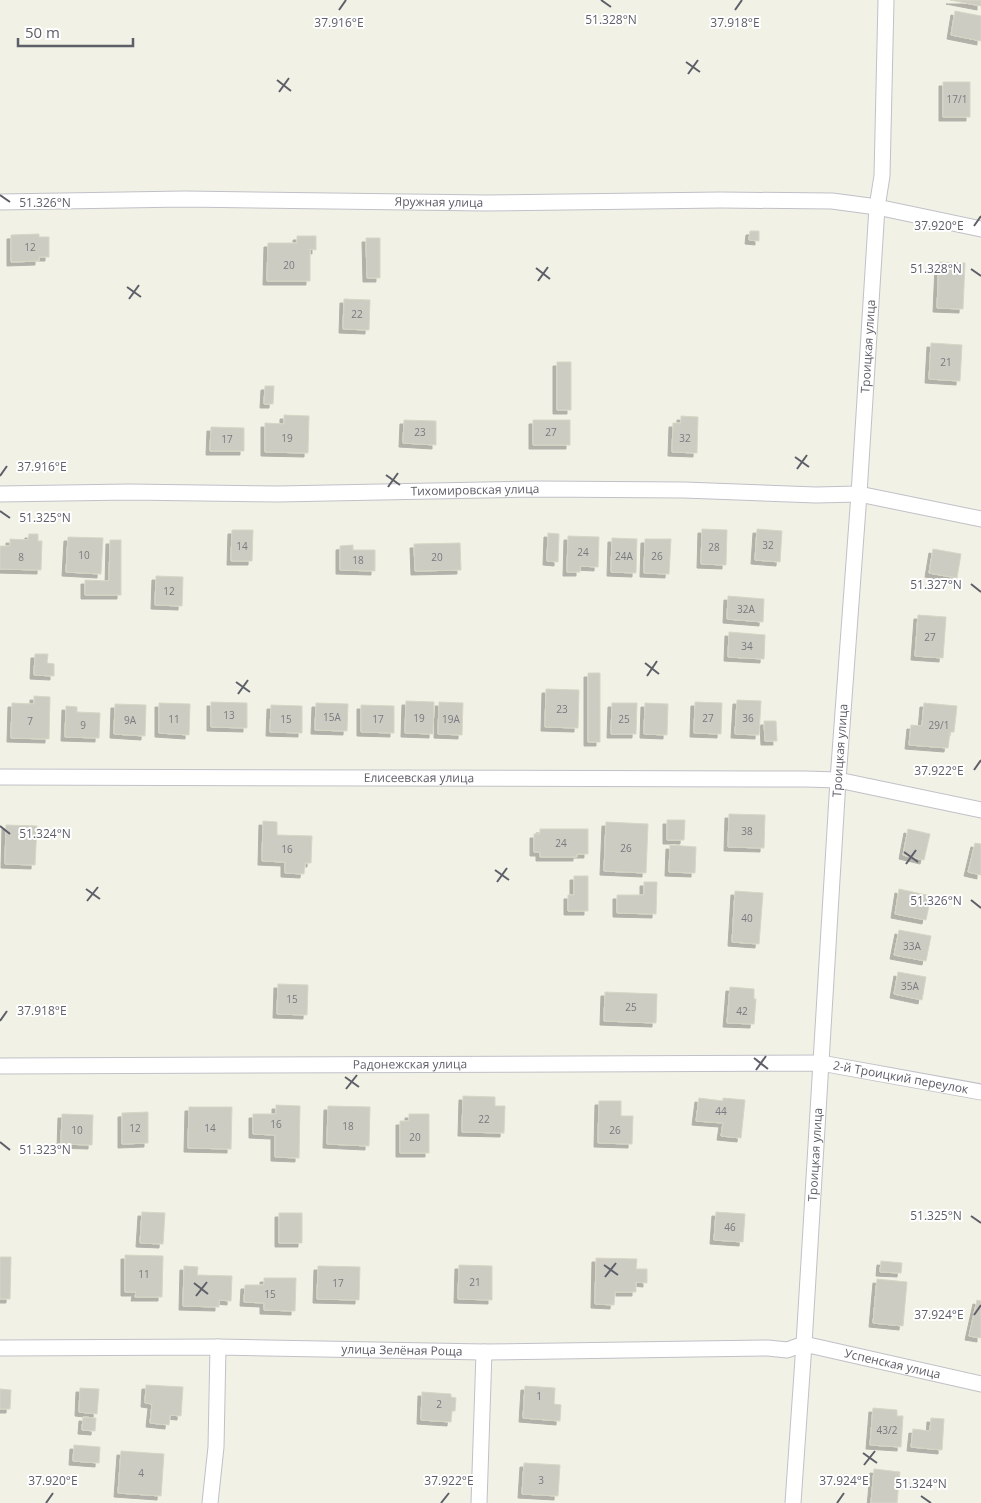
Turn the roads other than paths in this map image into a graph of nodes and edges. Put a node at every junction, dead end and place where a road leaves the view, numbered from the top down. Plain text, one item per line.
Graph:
1 (886, 0) edge
2 (0, 202) edge
3 (877, 207) junction
4 (981, 229) edge
5 (0, 494) edge
6 (859, 494) junction
7 (981, 519) edge
8 (0, 776) edge
9 (838, 780) junction
10 (981, 810) edge
11 (821, 1063) junction
12 (0, 1066) edge
13 (981, 1092) edge
14 (804, 1344) junction
15 (218, 1347) junction
16 (0, 1348) edge
17 (484, 1352) junction
18 (981, 1384) edge
19 (210, 1503) edge
20 (479, 1503) edge
21 (793, 1503) edge

1 - 3 street, Троицкая улица
2 - 3 street, Яружная улица
3 - 4 street, Яружная улица
3 - 6 street, Троицкая улица
5 - 6 street, Тихомировская улица
6 - 7 street, Тихомировская улица
6 - 9 street, Троицкая улица
8 - 9 street, Елисеевская улица
9 - 10 street, Елисеевская улица
9 - 11 street, Троицкая улица
11 - 12 street, Радонежская улица
11 - 13 street, 2-й Троицкий переулок
11 - 14 street, Троицкая улица
14 - 17 street, улица Зелёная Роща
14 - 18 street, Успенская улица
14 - 21 street, Троицкая улица
15 - 16 street, улица Зелёная Роща
15 - 17 street, улица Зелёная Роща
15 - 19 street
17 - 20 street

